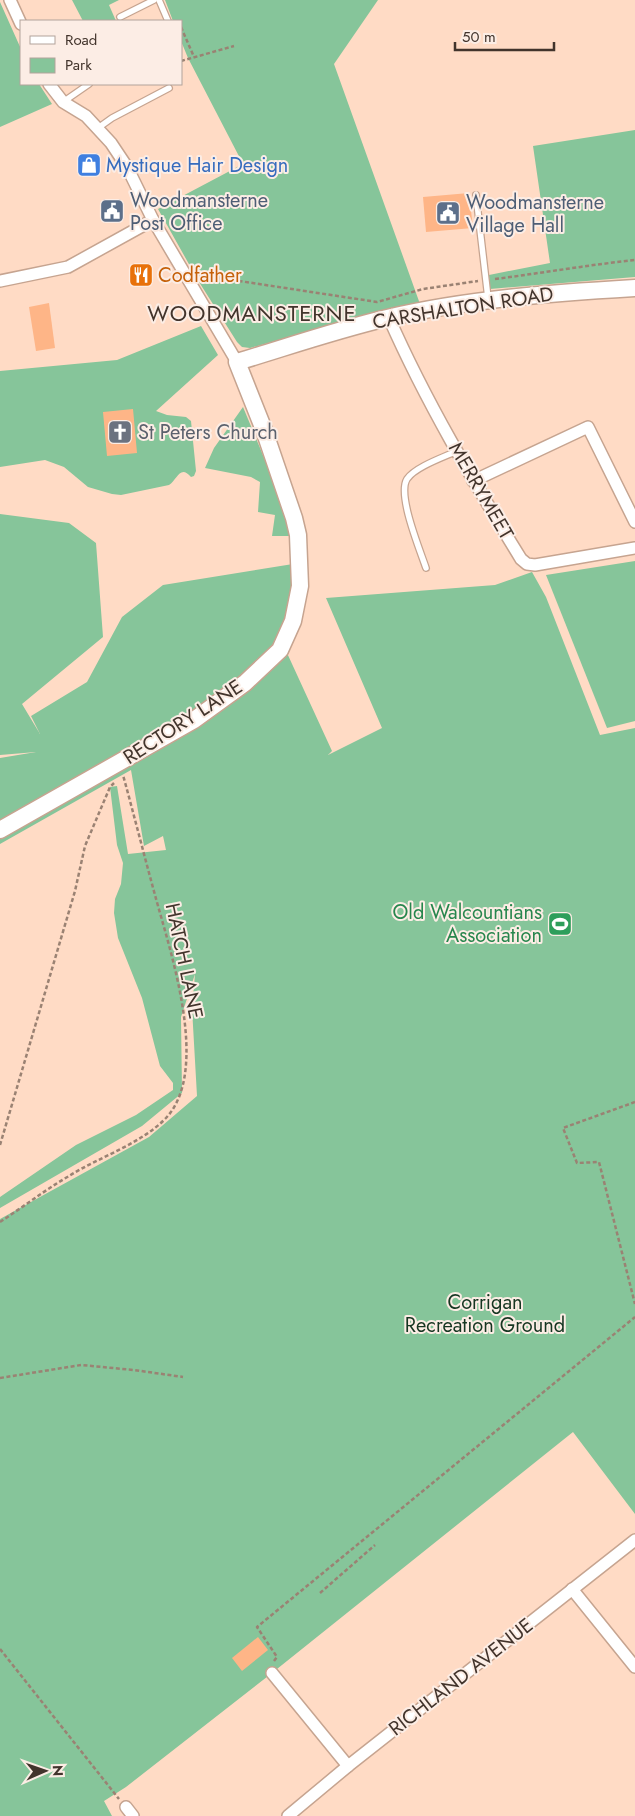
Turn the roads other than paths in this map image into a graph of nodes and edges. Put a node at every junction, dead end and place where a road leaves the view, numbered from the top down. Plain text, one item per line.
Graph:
1 (10, 0) edge
2 (154, 0) edge
3 (159, 0) edge
4 (120, 17) dead end
5 (168, 20) edge
6 (20, 22) edge
7 (50, 85) edge
8 (88, 85) edge
9 (169, 88) dead end
10 (63, 102) junction
11 (98, 128) junction
12 (476, 195) dead end
13 (153, 220) junction
14 (0, 281) edge
15 (635, 288) edge
16 (488, 300) junction
17 (389, 318) junction
18 (238, 362) junction
19 (457, 451) junction
20 (473, 481) junction
21 (635, 522) edge
22 (635, 548) edge
23 (426, 568) dead end
24 (0, 830) edge
25 (635, 1540) edge
26 (572, 1589) junction
27 (635, 1667) edge
28 (270, 1671) road end
29 (348, 1766) junction
30 (288, 1816) edge

1 - 6 street
2 - 4 lane
3 - 5 lane
7 - 10 street
8 - 10 lane
9 - 11 lane
10 - 11 street
11 - 13 street
12 - 16 lane
13 - 14 street
13 - 18 street
15 - 16 main road, CARSHALTON ROAD
16 - 17 main road, CARSHALTON ROAD
17 - 18 main road, CARSHALTON ROAD
17 - 19 street, MERRYMEET
18 - 24 main road, RECTORY LANE
19 - 20 street, MERRYMEET
19 - 23 lane
20 - 21 street
20 - 22 street, MERRYMEET
25 - 26 street, RICHLAND AVENUE
26 - 27 street
26 - 29 street, RICHLAND AVENUE
28 - 29 street
29 - 30 street, RICHLAND AVENUE

